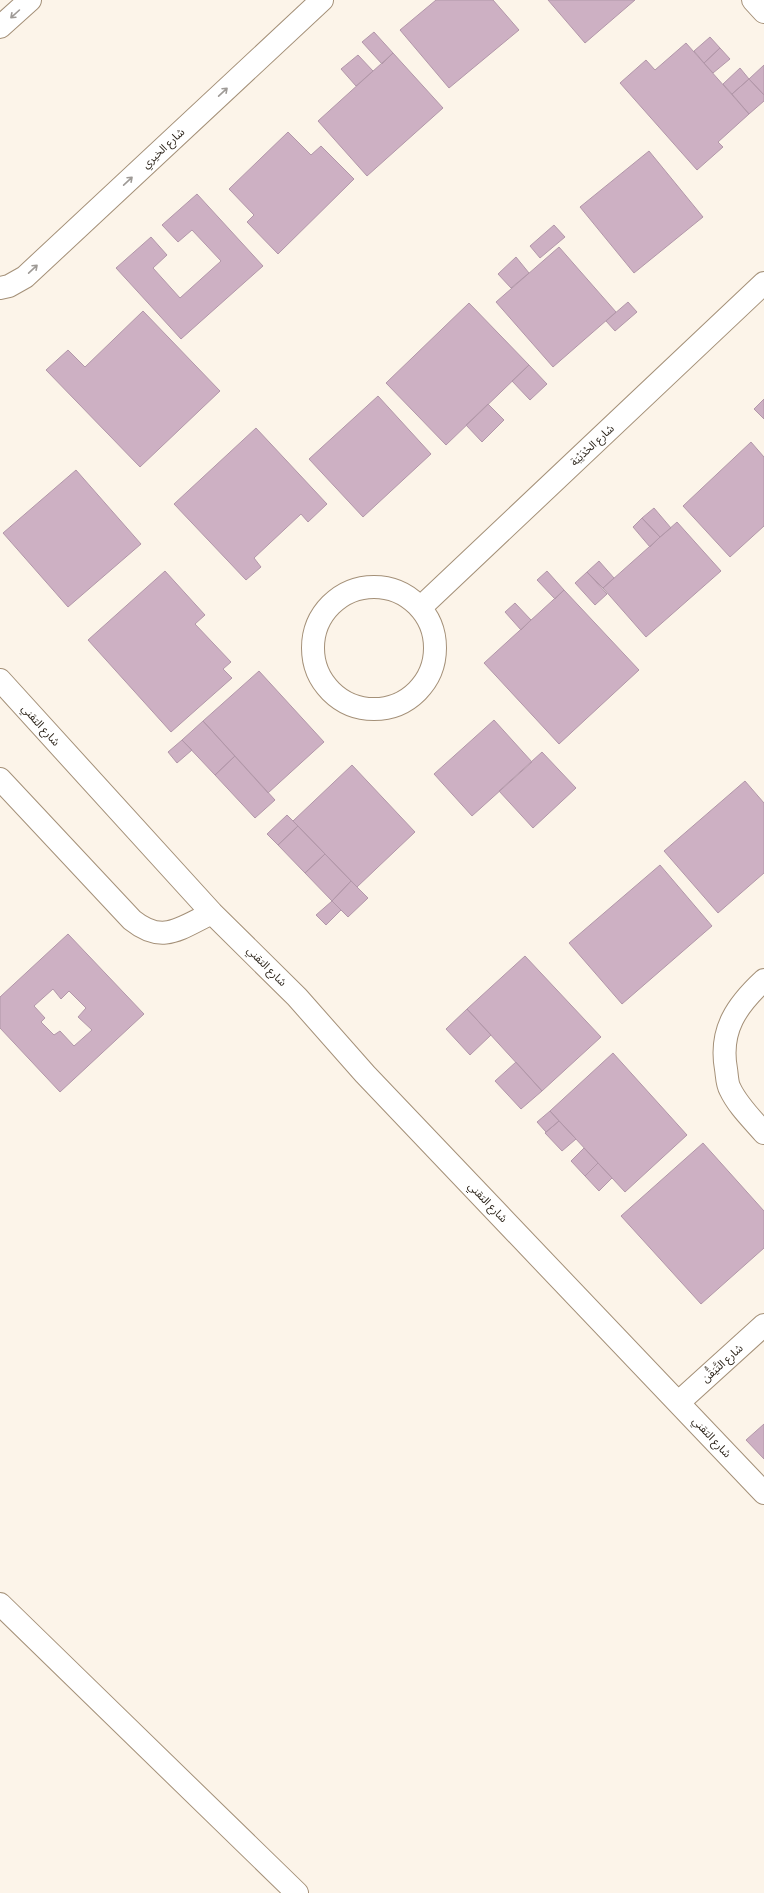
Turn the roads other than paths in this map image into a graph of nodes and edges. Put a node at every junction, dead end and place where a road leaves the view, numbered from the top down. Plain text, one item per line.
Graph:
1 (30, 0) edge
2 (322, 0) edge
3 (753, 0) edge
4 (764, 12) edge
5 (0, 27) edge
6 (764, 283) edge
7 (0, 288) edge
8 (420, 608) junction
9 (0, 680) edge
10 (0, 779) edge
11 (212, 913) junction
12 (764, 980) edge
13 (764, 1133) edge
14 (764, 1325) edge
15 (679, 1402) junction
16 (764, 1493) edge
17 (0, 1604) edge
18 (297, 1893) edge

1 -> 5 street
7 -> 2 street, شارع الخيري
3 - 4 street
6 - 8 street, شارع الحْدَيْبَة
8 - 8 street
9 - 11 street, شارع التقني
10 - 11 street
11 - 15 street, شارع التقني
12 - 13 street
14 - 15 street, شارع التَّيَقُّن
15 - 16 street, شارع التقني
17 - 18 street

